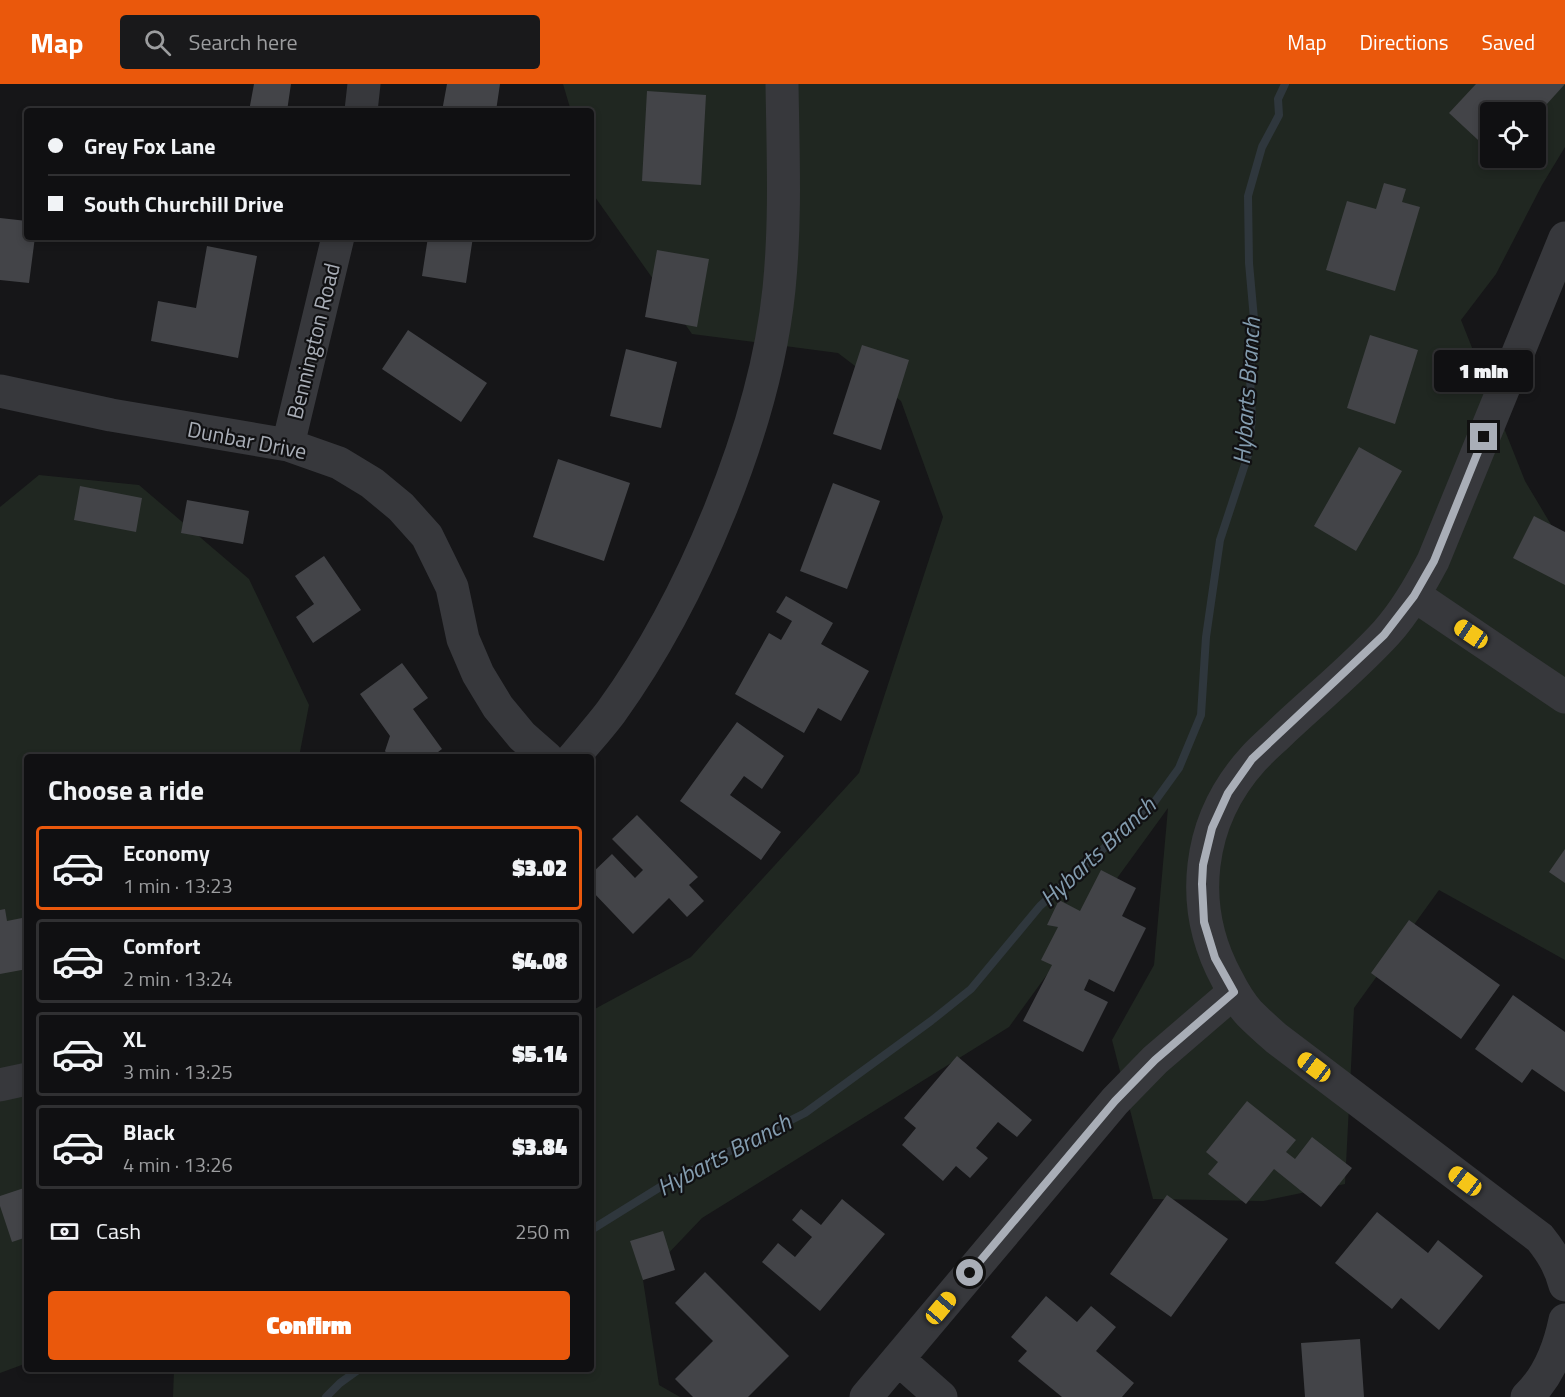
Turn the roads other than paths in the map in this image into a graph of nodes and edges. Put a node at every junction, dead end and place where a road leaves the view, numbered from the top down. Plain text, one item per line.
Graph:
1 (364, 84) edge
2 (782, 84) edge
3 (361, 108) edge
4 (1565, 238) edge
5 (337, 240) edge
6 (1558, 274) edge
7 (0, 391) edge
8 (288, 445) junction
9 (1414, 596) junction
10 (1565, 697) edge
11 (542, 754) edge
12 (576, 754) edge
13 (1234, 992) junction
14 (24, 1080) edge
15 (0, 1085) edge
16 (1565, 1285) edge
17 (1565, 1320) edge
18 (898, 1359) junction
19 (866, 1397) edge
20 (941, 1397) edge
21 (1527, 1397) edge

1 - 3 street
2 - 12 street
4 - 6 street
5 - 8 street, Bennington Road
6 - 9 street
7 - 8 street, Dunbar Drive
8 - 11 street, Dunbar Drive
9 - 10 street
9 - 13 street
13 - 16 street
13 - 18 street
14 - 15 street
17 - 21 street
18 - 19 street
18 - 20 street

